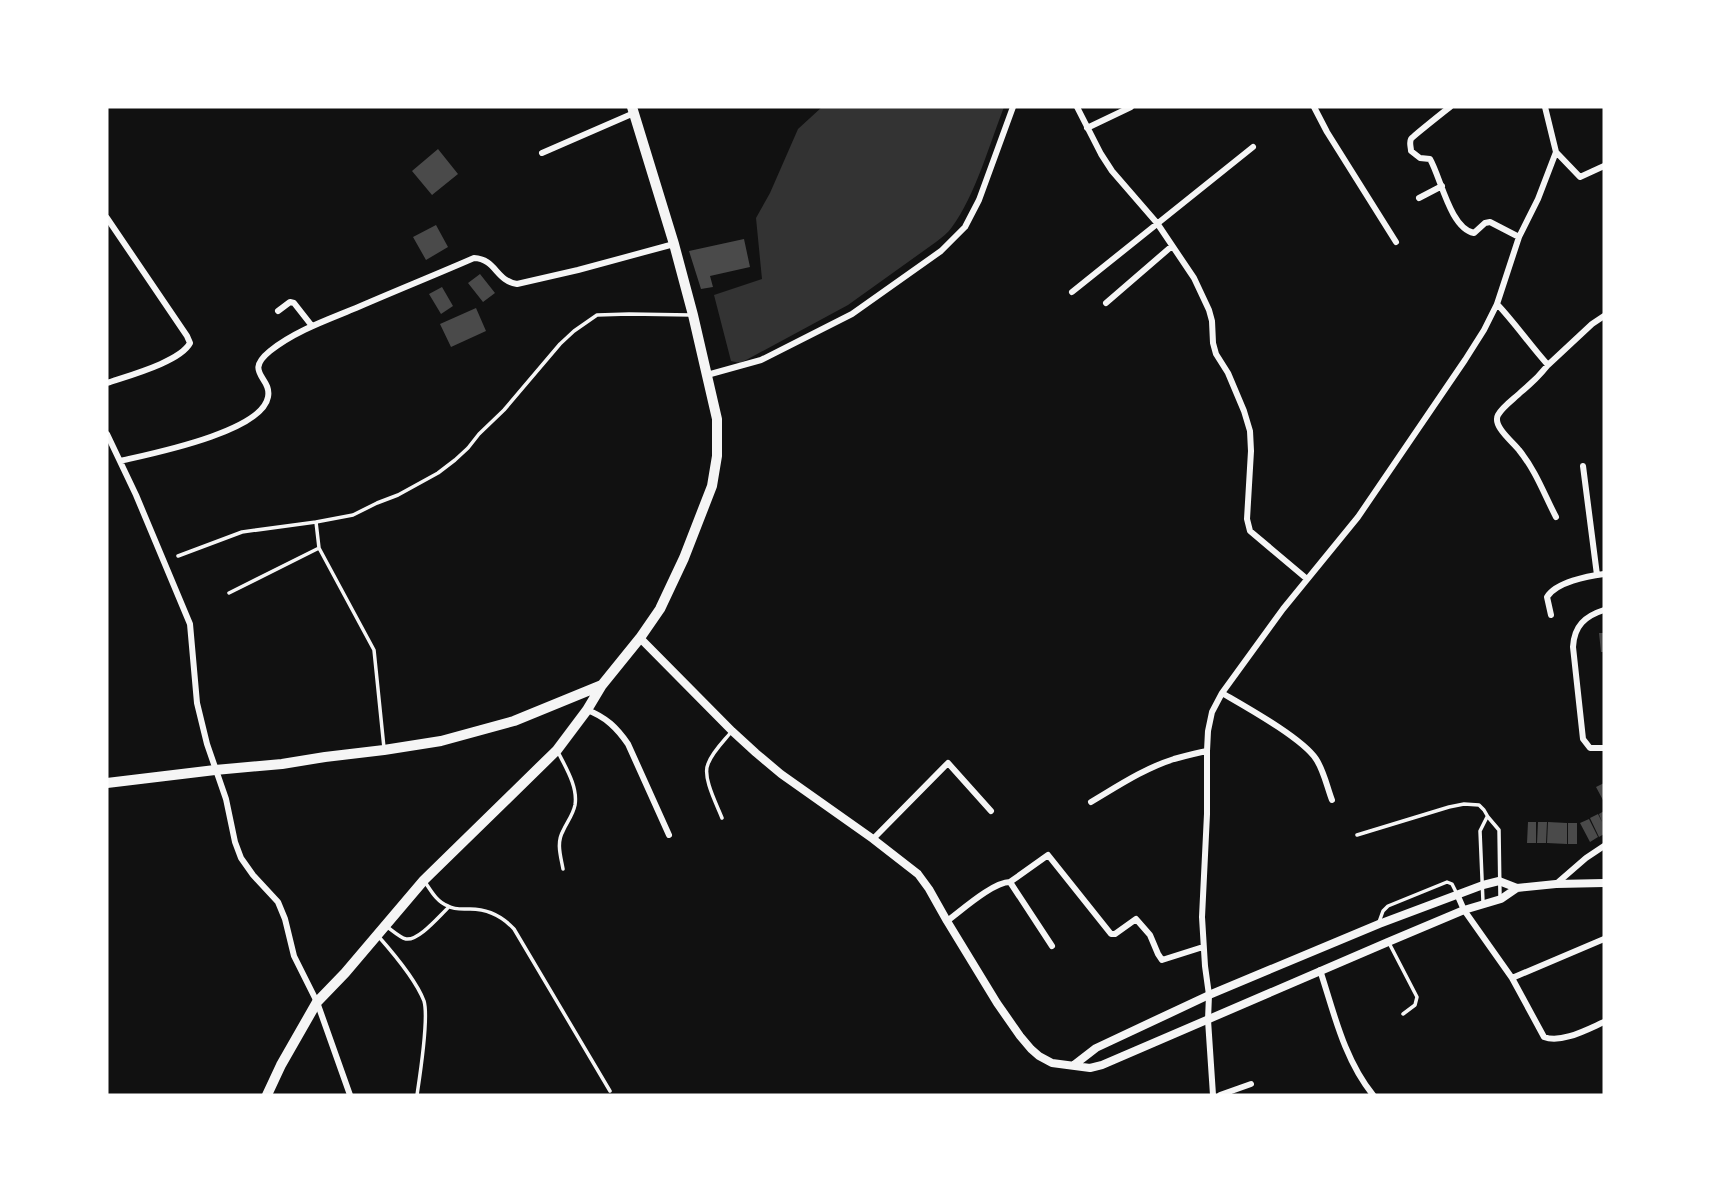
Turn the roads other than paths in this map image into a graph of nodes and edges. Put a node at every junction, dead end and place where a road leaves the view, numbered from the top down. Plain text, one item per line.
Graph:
1 (1013, 107) edge
2 (1077, 107) edge
3 (1130, 107) edge
4 (1314, 107) edge
5 (1450, 107) edge
6 (1545, 107) edge
7 (633, 110) edge
8 (1087, 128) junction
9 (1253, 147) dead end
10 (1556, 152) junction
11 (542, 153) dead end
12 (1604, 166) edge
13 (1442, 186) junction
14 (1419, 198) dead end
15 (107, 218) edge
16 (1157, 223) junction
17 (1519, 237) junction
18 (1396, 242) dead end
19 (674, 244) junction
20 (1172, 246) junction
21 (1072, 292) dead end
22 (1107, 303) dead end
23 (1497, 304) junction
24 (278, 311) dead end
25 (693, 315) junction
26 (1604, 316) edge
27 (312, 326) junction
28 (1548, 365) junction
29 (707, 376) junction
30 (107, 383) edge
31 (107, 434) edge
32 (120, 461) junction
33 (1583, 466) dead end
34 (1556, 517) dead end
35 (316, 522) junction
36 (319, 548) junction
37 (178, 556) dead end
38 (1601, 574) edge
39 (1307, 579) junction
40 (229, 593) dead end
41 (1604, 610) edge
42 (1551, 615) dead end
43 (640, 638) junction
44 (602, 685) junction
45 (1222, 693) junction
46 (587, 710) junction
47 (732, 731) junction
48 (1604, 748) edge
49 (384, 750) junction
50 (557, 750) junction
51 (1207, 751) junction
52 (215, 770) junction
53 (107, 783) edge
54 (1332, 800) dead end
55 (1091, 802) dead end
56 (991, 811) dead end
57 (1488, 817) junction
58 (722, 818) dead end
59 (669, 835) dead end
60 (1356, 835) dead end
61 (873, 839) junction
62 (1604, 846) edge
63 (563, 869) dead end
64 (424, 880) junction
65 (1499, 881) junction
66 (1010, 882) junction
67 (1604, 883) edge
68 (1556, 884) junction
69 (1483, 885) junction
70 (1517, 888) junction
71 (1457, 894) junction
72 (1501, 899) junction
73 (1483, 904) junction
74 (449, 907) junction
75 (1464, 910) junction
76 (947, 921) junction
77 (1379, 924) junction
78 (386, 926) junction
79 (377, 935) junction
80 (1604, 939) edge
81 (1388, 942) junction
82 (1052, 946) dead end
83 (1203, 947) junction
84 (1320, 970) junction
85 (1512, 978) junction
86 (1209, 995) junction
87 (317, 1002) junction
88 (1403, 1014) dead end
89 (1208, 1020) junction
90 (1604, 1022) edge
91 (1074, 1065) junction
92 (1251, 1084) dead end
93 (610, 1091) dead end
94 (267, 1095) edge
95 (350, 1095) edge
96 (417, 1095) edge
97 (1213, 1095) edge
98 (1220, 1095) edge
99 (1373, 1095) edge

1 - 29 street
2 - 8 street
3 - 8 street
4 - 18 street
5 - 13 street
6 - 10 street
7 - 11 street
7 - 19 main road
8 - 16 street
9 - 16 street
10 - 12 street
10 - 17 street
13 - 14 street
13 - 17 street
15 - 30 street
16 - 20 street
16 - 21 street
17 - 23 street
19 - 25 main road
19 - 27 street
20 - 22 street
20 - 39 street
23 - 28 street
23 - 39 street
24 - 27 street
25 - 29 main road
25 - 35 lane
26 - 28 street
27 - 32 street
28 - 34 street
29 - 43 main road
31 - 32 street
32 - 52 street
33 - 38 street
35 - 36 lane
35 - 37 lane
36 - 40 lane
36 - 49 lane
38 - 42 street
39 - 45 street
41 - 48 street
43 - 44 main road
43 - 47 street
44 - 46 main road
44 - 49 main road
45 - 51 street
45 - 54 street
46 - 50 main road
46 - 59 street
47 - 58 lane
47 - 61 street
49 - 52 main road
50 - 63 lane
50 - 64 main road
51 - 55 street
51 - 83 street
52 - 53 main road
52 - 87 street
56 - 61 street
57 - 60 lane
57 - 65 lane
57 - 69 lane
61 - 76 street
62 - 68 street
64 - 74 lane
64 - 78 main road
65 - 69 street
65 - 70 street
65 - 72 lane
66 - 76 street
66 - 82 street
66 - 83 street
67 - 68 street
68 - 70 street
69 - 71 street
69 - 73 lane
70 - 72 street
71 - 75 street
71 - 77 street
71 - 77 lane
72 - 73 street
73 - 75 street
74 - 78 lane
74 - 93 lane
75 - 81 street
75 - 85 street
76 - 91 street
77 - 86 street
78 - 79 main road
79 - 87 main road
79 - 96 lane
80 - 85 street
81 - 84 street
81 - 88 lane
83 - 86 street
84 - 89 street
84 - 99 street
85 - 90 street
86 - 89 street
86 - 91 street
87 - 94 main road
87 - 95 street
89 - 91 street
89 - 97 street
92 - 98 street

